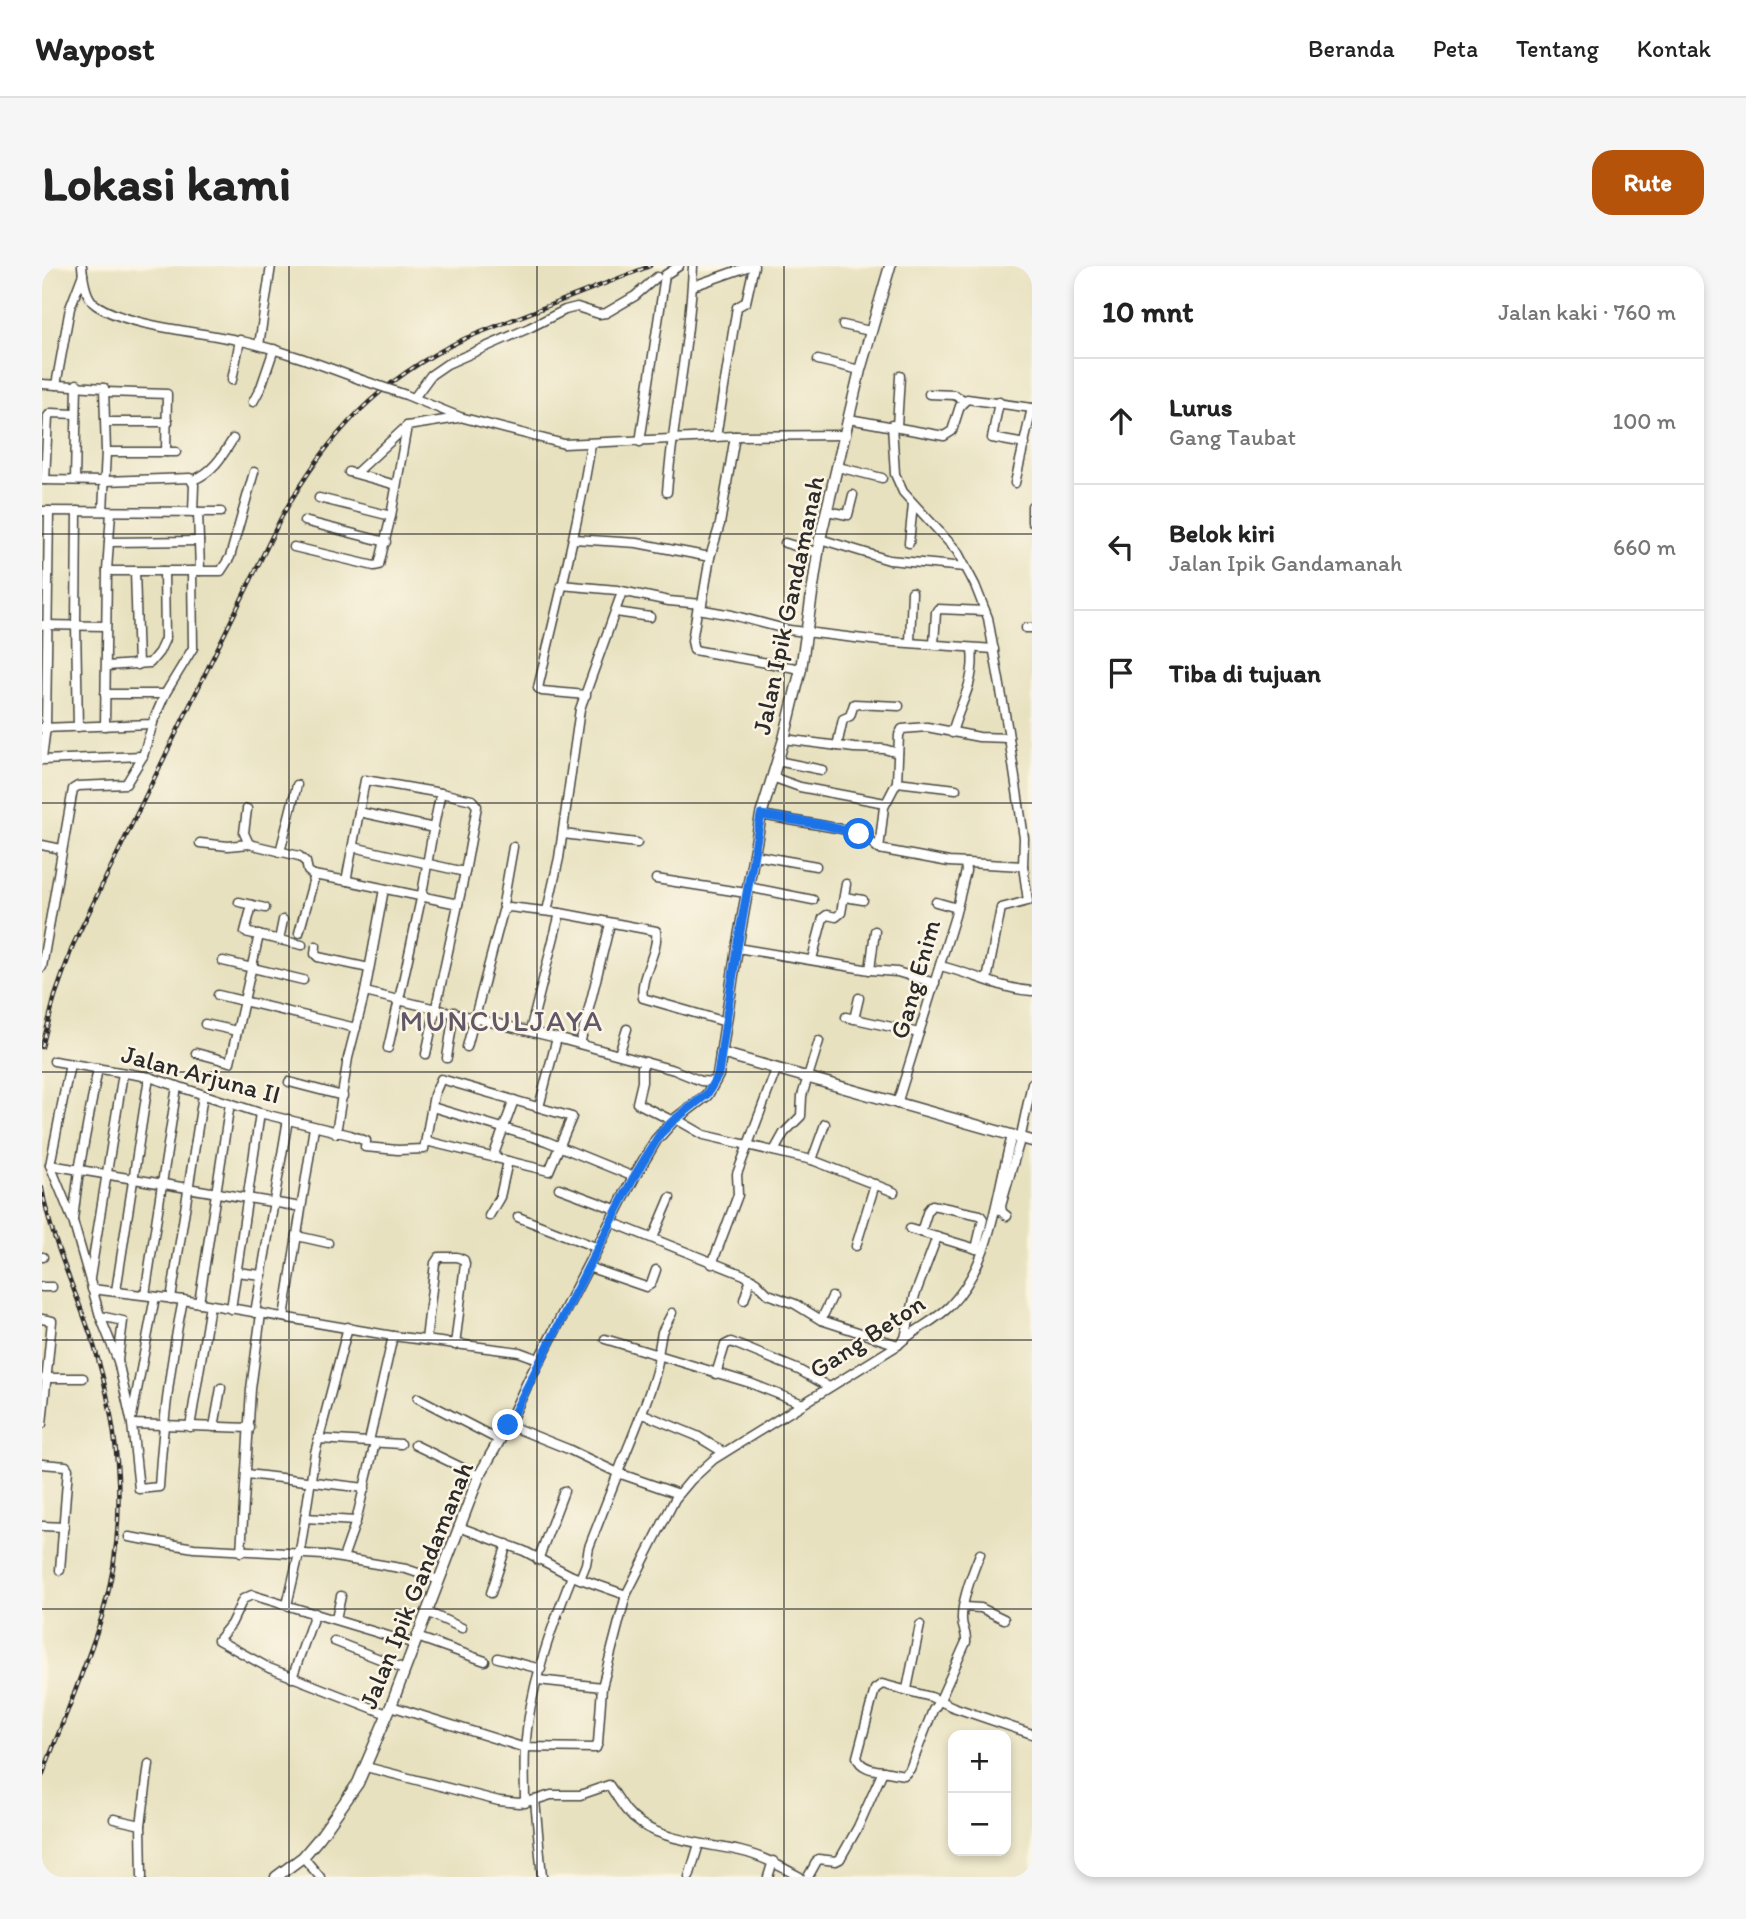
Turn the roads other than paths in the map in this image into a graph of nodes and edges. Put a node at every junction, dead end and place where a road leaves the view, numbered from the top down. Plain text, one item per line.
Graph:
1 (271, 266) edge
2 (679, 266) edge
3 (693, 266) edge
4 (752, 266) edge
5 (890, 266) edge
6 (82, 270) edge
7 (657, 277) dead end
8 (692, 286) junction
9 (843, 325) dead end
10 (870, 331) junction
11 (240, 340) junction
12 (260, 345) junction
13 (274, 349) junction
14 (818, 360) dead end
15 (860, 370) junction
16 (900, 376) dead end
17 (232, 380) dead end
18 (42, 384) edge
19 (76, 384) junction
20 (56, 385) junction
21 (106, 392) junction
22 (929, 394) dead end
23 (410, 397) junction
24 (964, 400) junction
25 (253, 402) dead end
26 (999, 402) junction
27 (1032, 408) edge
28 (76, 414) junction
29 (460, 417) junction
30 (849, 419) junction
31 (106, 422) junction
32 (168, 422) junction
33 (407, 426) junction
34 (894, 426) junction
35 (846, 435) junction
36 (735, 436) junction
37 (716, 437) junction
38 (233, 439) dead end
39 (672, 440) junction
40 (640, 442) junction
41 (591, 444) junction
42 (1025, 444) junction
43 (106, 452) junction
44 (166, 452) junction
45 (176, 452) dead end
46 (838, 467) junction
47 (254, 472) dead end
48 (882, 478) dead end
49 (43, 480) edge
50 (75, 480) junction
51 (105, 481) junction
52 (193, 481) junction
53 (1015, 483) dead end
54 (396, 485) junction
55 (667, 492) dead end
56 (853, 495) dead end
57 (319, 498) dead end
58 (913, 504) junction
59 (1032, 506) edge
60 (827, 510) junction
61 (46, 511) edge
62 (77, 511) junction
63 (107, 511) junction
64 (195, 512) junction
65 (221, 512) dead end
66 (391, 516) junction
67 (304, 521) dead end
68 (1032, 523) edge
69 (574, 539) junction
70 (820, 540) junction
71 (200, 541) junction
72 (109, 542) junction
73 (386, 542) junction
74 (786, 543) dead end
75 (909, 543) dead end
76 (293, 547) dead end
77 (819, 553) junction
78 (710, 557) junction
79 (965, 567) junction
80 (107, 570) junction
81 (135, 571) junction
82 (164, 571) junction
83 (196, 571) junction
84 (561, 585) junction
85 (622, 592) junction
86 (912, 592) dead end
87 (698, 607) junction
88 (985, 611) junction
89 (616, 612) junction
90 (650, 617) dead end
91 (44, 625) edge
92 (76, 625) junction
93 (106, 626) junction
94 (806, 632) junction
95 (910, 642) junction
96 (934, 644) junction
97 (972, 649) junction
98 (994, 649) junction
99 (138, 665) junction
100 (107, 666) junction
101 (801, 669) junction
102 (105, 694) junction
103 (165, 694) junction
104 (586, 695) junction
105 (900, 706) dead end
106 (153, 723) junction
107 (105, 726) junction
108 (78, 727) junction
109 (44, 728) edge
110 (952, 733) junction
111 (1009, 738) junction
112 (784, 739) junction
113 (837, 746) junction
114 (898, 753) junction
115 (143, 756) junction
116 (42, 759) edge
117 (777, 761) junction
118 (822, 770) dead end
119 (772, 777) junction
120 (897, 782) junction
121 (297, 785) dead end
122 (956, 789) dead end
123 (441, 793) junction
124 (885, 803) junction
125 (247, 809) dead end
126 (359, 813) junction
127 (761, 815) junction
128 (434, 828) junction
129 (563, 834) junction
130 (1028, 838) edge
131 (200, 843) dead end
132 (249, 844) junction
133 (636, 844) dead end
134 (42, 845) edge
135 (353, 847) junction
136 (513, 847) dead end
137 (61, 849) junction
138 (880, 849) junction
139 (280, 852) junction
140 (754, 855) junction
141 (427, 863) junction
142 (965, 863) junction
143 (816, 866) dead end
144 (1023, 866) junction
145 (465, 872) junction
146 (315, 875) junction
147 (656, 879) dead end
148 (348, 881) junction
149 (846, 884) dead end
150 (384, 889) junction
151 (747, 890) junction
152 (421, 895) junction
153 (845, 897) junction
154 (813, 900) dead end
155 (863, 901) dead end
156 (239, 902) dead end
157 (936, 902) dead end
158 (458, 904) junction
159 (252, 905) junction
160 (265, 908) dead end
161 (957, 908) junction
162 (505, 909) junction
163 (547, 911) junction
164 (560, 913) junction
165 (284, 920) dead end
166 (610, 924) junction
167 (875, 931) dead end
168 (299, 933) dead end
169 (259, 935) junction
170 (279, 940) junction
171 (302, 945) dead end
172 (316, 946) dead end
173 (737, 948) junction
174 (812, 959) junction
175 (223, 961) dead end
176 (940, 966) junction
177 (42, 967) edge
178 (252, 968) junction
179 (369, 968) junction
180 (870, 970) junction
181 (303, 980) dead end
182 (987, 980) junction
183 (935, 983) junction
184 (1030, 990) edge
185 (365, 992) junction
186 (218, 995) dead end
187 (859, 998) dead end
188 (399, 1000) junction
189 (244, 1001) junction
190 (436, 1007) junction
191 (454, 1012) junction
192 (475, 1017) junction
193 (726, 1022) junction
194 (205, 1024) dead end
195 (356, 1028) junction
196 (627, 1029) dead end
197 (237, 1031) junction
198 (530, 1031) junction
199 (919, 1033) junction
200 (557, 1038) junction
201 (819, 1041) dead end
202 (580, 1044) junction
203 (467, 1047) dead end
204 (388, 1048) dead end
205 (196, 1053) dead end
206 (721, 1053) junction
207 (426, 1054) dead end
208 (619, 1054) junction
209 (447, 1058) dead end
210 (54, 1060) dead end
211 (646, 1062) junction
212 (70, 1063) junction
213 (98, 1068) junction
214 (776, 1070) junction
215 (123, 1073) junction
216 (149, 1077) junction
217 (807, 1079) junction
218 (289, 1082) dead end
219 (715, 1082) junction
220 (177, 1086) junction
221 (1032, 1087) edge
222 (203, 1095) junction
223 (343, 1096) junction
224 (514, 1100) junction
225 (230, 1103) junction
226 (897, 1104) junction
227 (432, 1107) junction
228 (539, 1107) junction
229 (260, 1114) junction
230 (288, 1119) junction
231 (675, 1120) junction
232 (825, 1124) dead end
233 (314, 1127) junction
234 (503, 1127) junction
235 (336, 1133) junction
236 (1016, 1138) junction
237 (426, 1141) junction
238 (1032, 1141) edge
239 (747, 1145) junction
240 (559, 1146) junction
241 (774, 1151) junction
242 (494, 1157) junction
243 (812, 1160) junction
244 (508, 1161) junction
245 (50, 1165) junction
246 (79, 1170) junction
247 (107, 1174) junction
248 (634, 1177) junction
249 (135, 1179) junction
250 (162, 1183) junction
251 (875, 1184) junction
252 (188, 1188) junction
253 (559, 1188) dead end
254 (894, 1192) dead end
255 (216, 1193) junction
256 (247, 1198) junction
257 (670, 1198) dead end
258 (275, 1201) junction
259 (301, 1208) junction
260 (618, 1210) junction
261 (489, 1216) dead end
262 (1007, 1216) dead end
263 (518, 1217) dead end
264 (73, 1222) junction
265 (611, 1222) junction
266 (910, 1228) dead end
267 (921, 1232) junction
268 (297, 1236) junction
269 (937, 1237) junction
270 (653, 1238) junction
271 (328, 1243) dead end
272 (856, 1246) dead end
273 (598, 1248) junction
274 (980, 1250) junction
275 (712, 1264) junction
276 (588, 1267) junction
277 (656, 1270) dead end
278 (236, 1272) junction
279 (262, 1275) junction
280 (751, 1278) junction
281 (90, 1285) junction
282 (42, 1287) edge
283 (52, 1287) dead end
284 (116, 1291) junction
285 (145, 1295) junction
286 (155, 1297) junction
287 (832, 1297) dead end
288 (171, 1299) junction
289 (183, 1300) junction
290 (744, 1300) dead end
291 (199, 1303) junction
292 (210, 1305) junction
293 (232, 1309) junction
294 (672, 1313) dead end
295 (258, 1314) junction
296 (100, 1316) junction
297 (285, 1317) junction
298 (42, 1318) edge
299 (821, 1320) junction
300 (348, 1327) junction
301 (393, 1336) junction
302 (905, 1338) junction
303 (605, 1339) dead end
304 (426, 1340) junction
305 (455, 1345) junction
306 (898, 1345) junction
307 (658, 1355) junction
308 (541, 1360) junction
309 (118, 1361) junction
310 (716, 1374) junction
311 (45, 1378) edge
312 (83, 1378) dead end
313 (829, 1387) junction
314 (221, 1388) dead end
315 (418, 1398) dead end
316 (803, 1404) junction
317 (641, 1413) junction
318 (132, 1421) junction
319 (42, 1424) edge
320 (163, 1424) junction
321 (508, 1425) junction
322 (190, 1427) junction
323 (214, 1427) junction
324 (250, 1428) junction
325 (319, 1439) junction
326 (499, 1440) junction
327 (372, 1442) junction
328 (401, 1444) dead end
329 (415, 1445) dead end
330 (723, 1452) junction
331 (42, 1464) edge
332 (618, 1473) junction
333 (247, 1474) junction
334 (479, 1476) junction
335 (310, 1481) junction
336 (365, 1488) junction
337 (564, 1491) dead end
338 (679, 1494) junction
339 (305, 1518) junction
340 (356, 1521) junction
341 (42, 1526) edge
342 (64, 1527) junction
343 (459, 1527) junction
344 (129, 1537) dead end
345 (507, 1545) junction
346 (241, 1552) junction
347 (980, 1554) dead end
348 (298, 1555) junction
349 (343, 1558) junction
350 (538, 1560) junction
351 (60, 1570) dead end
352 (576, 1577) junction
353 (439, 1580) junction
354 (491, 1593) dead end
355 (626, 1595) junction
356 (341, 1596) dead end
357 (287, 1605) junction
358 (964, 1607) junction
359 (427, 1612) junction
360 (315, 1614) junction
361 (336, 1619) junction
362 (1004, 1619) dead end
363 (920, 1625) dead end
364 (462, 1629) dead end
365 (416, 1640) junction
366 (334, 1641) dead end
367 (498, 1658) dead end
368 (485, 1661) dead end
369 (405, 1669) junction
370 (541, 1669) junction
371 (292, 1678) junction
372 (538, 1681) junction
373 (603, 1687) junction
374 (907, 1689) junction
375 (940, 1700) junction
376 (389, 1710) junction
377 (1032, 1734) edge
378 (525, 1747) junction
379 (149, 1764) dead end
380 (366, 1767) junction
381 (883, 1771) junction
382 (536, 1800) junction
383 (525, 1803) junction
384 (114, 1819) dead end
385 (141, 1825) junction
386 (698, 1848) junction
387 (303, 1857) junction
388 (770, 1869) edge
389 (142, 1877) edge
390 (276, 1877) edge
391 (320, 1877) edge
392 (542, 1877) edge
393 (689, 1877) edge
394 (800, 1877) edge
395 (808, 1877) edge

1 - 12 street
2 - 40 street
3 - 8 street
4 - 8 street
4 - 37 street
5 - 10 street, Jalan Ipik Gandamanah
6 - 11 street
6 - 20 street
7 - 23 street
8 - 39 street
9 - 10 street
10 - 15 street, Jalan Ipik Gandamanah
11 - 12 street
11 - 17 street
12 - 13 street
13 - 23 street, bridge
13 - 25 street
14 - 15 street
15 - 30 street, Jalan Ipik Gandamanah
16 - 34 street
18 - 20 street
19 - 20 street
19 - 21 street
19 - 28 street
21 - 31 street
21 - 32 street
22 - 24 street
23 - 29 street
24 - 26 street
24 - 34 street
26 - 27 street
26 - 42 street
27 - 42 street
28 - 49 street
28 - 50 street
29 - 33 street
29 - 41 street
30 - 34 street
30 - 35 street, Jalan Ipik Gandamanah
31 - 32 street
31 - 43 street
32 - 44 street
33 - 54 street
33 - 54 street
34 - 58 street
35 - 36 street
35 - 46 street, Jalan Ipik Gandamanah
36 - 37 street
36 - 78 street
37 - 39 street
38 - 52 street
39 - 40 street
39 - 55 street
40 - 41 street
41 - 69 street
42 - 53 street
43 - 44 street
43 - 51 street
44 - 45 street
46 - 48 street
46 - 60 street, Jalan Ipik Gandamanah
47 - 83 street
49 - 50 street
50 - 51 street
51 - 52 street
51 - 63 street
52 - 64 street
54 - 66 street
56 - 60 street
57 - 66 street
58 - 75 street
58 - 79 street
59 - 68 street
60 - 70 street, Jalan Ipik Gandamanah
61 - 62 street
61 - 91 street
62 - 63 street
62 - 92 street
63 - 64 street
63 - 72 street
64 - 65 street
64 - 71 street
66 - 73 street
67 - 73 street
69 - 78 street
69 - 84 street
70 - 77 street, Jalan Ipik Gandamanah
70 - 79 street
71 - 72 street
71 - 83 street
72 - 80 street
73 - 76 street
74 - 77 street
77 - 94 street, Jalan Ipik Gandamanah
78 - 87 street
79 - 88 street
80 - 81 street
80 - 93 street
81 - 82 street
81 - 99 street
82 - 83 street
82 - 99 street
83 - 103 street
84 - 85 street
84 - 104 street
85 - 87 street
85 - 89 street
86 - 95 street
87 - 94 street
87 - 101 street
88 - 96 street
88 - 98 street
89 - 90 street
89 - 104 street
91 - 92 street
91 - 109 street
92 - 93 street
92 - 108 street
93 - 100 street
94 - 95 street
94 - 101 street, Jalan Ipik Gandamanah
95 - 96 street
96 - 97 street
97 - 98 street
97 - 110 street
98 - 111 street
99 - 100 street
100 - 102 street
101 - 112 street, Jalan Ipik Gandamanah
102 - 103 street
102 - 107 street
103 - 106 street
104 - 129 street
105 - 113 street
106 - 107 street
106 - 115 street
107 - 108 street
108 - 109 street
109 - 116 street
110 - 111 street
110 - 114 street
111 - 130 street
112 - 113 street
112 - 117 street, Jalan Ipik Gandamanah
113 - 114 street
114 - 120 street
115 - 116 street
115 - 137 street
117 - 118 street
117 - 119 street, Jalan Ipik Gandamanah
119 - 124 street
119 - 127 street, Jalan Ipik Gandamanah
120 - 122 street
120 - 124 street
121 - 139 street
123 - 126 street
123 - 128 street
123 - 145 street
124 - 138 street
125 - 132 street
126 - 128 street
126 - 135 street
127 - 138 street
127 - 140 street, Jalan Ipik Gandamanah
128 - 141 street
129 - 133 street
129 - 163 street
130 - 144 street
131 - 132 street
132 - 139 street
134 - 137 street
135 - 141 street
135 - 148 street
136 - 162 street
137 - 177 street
138 - 142 street
139 - 146 street
140 - 143 street
140 - 151 street, Jalan Ipik Gandamanah
141 - 145 street
141 - 152 street
142 - 144 street
142 - 161 street, Gang Enim
144 - 182 street
145 - 158 street
146 - 148 street
146 - 168 street
147 - 151 street
148 - 150 street
149 - 153 street
150 - 152 street
150 - 179 street
151 - 154 street
151 - 173 street, Jalan Ipik Gandamanah
152 - 158 street
152 - 188 street
153 - 155 street
153 - 174 street
156 - 159 street
157 - 161 street
158 - 190 street
159 - 160 street
159 - 169 street
161 - 176 street, Gang Enim
162 - 163 street
162 - 192 street
163 - 164 street
164 - 166 street
164 - 198 street
165 - 170 street
166 - 193 street
166 - 202 street
167 - 180 street
169 - 170 street
169 - 178 street
170 - 171 street
172 - 179 street
173 - 174 street
173 - 193 street, Jalan Ipik Gandamanah
174 - 180 street
175 - 178 street
176 - 182 street
176 - 183 street, Gang Enim
178 - 181 street
178 - 189 street
179 - 185 street
180 - 183 street
182 - 184 street
183 - 199 street, Gang Enim
185 - 188 street
185 - 195 street
186 - 189 street
187 - 199 street
188 - 190 street
188 - 204 street
189 - 195 street
189 - 197 street
190 - 191 street
190 - 207 street
191 - 192 street
191 - 209 street
192 - 198 street
192 - 203 street
193 - 206 street, Jalan Ipik Gandamanah
194 - 197 street
195 - 223 street
196 - 208 street
197 - 205 street
198 - 200 street
199 - 226 street, Gang Enim
200 - 202 street
200 - 228 street
201 - 217 street
202 - 208 street
206 - 214 street
206 - 219 street, Jalan Ipik Gandamanah
208 - 211 street
210 - 212 street, Jalan Arjuna II
211 - 219 street
211 - 231 street
212 - 213 street, Jalan Arjuna II
212 - 245 street
213 - 215 street, Jalan Arjuna II
213 - 246 street
214 - 217 street
214 - 239 street
215 - 216 street, Jalan Arjuna II
215 - 247 street
216 - 220 street, Jalan Arjuna II
216 - 249 street
217 - 226 street
217 - 241 street
218 - 223 street
219 - 231 street, Jalan Ipik Gandamanah
220 - 222 street, Jalan Arjuna II
220 - 250 street
221 - 236 street
222 - 225 street, Jalan Arjuna II
222 - 252 street
223 - 235 street
224 - 227 street
224 - 228 street
224 - 234 street
225 - 229 street, Jalan Arjuna II
225 - 255 street
226 - 236 street
227 - 234 street
227 - 237 street
228 - 240 street
229 - 230 street, Jalan Arjuna II
229 - 256 street
230 - 233 street, Jalan Arjuna II
230 - 258 street
231 - 239 street
231 - 248 street, Jalan Ipik Gandamanah
232 - 243 street
233 - 235 street, Jalan Arjuna II
233 - 259 street
234 - 240 street
234 - 242 street
235 - 237 street, Jalan Arjuna II
236 - 238 street
236 - 262 street
236 - 274 street, Gang Beton
237 - 242 street
239 - 241 street
239 - 275 street
240 - 244 street
240 - 248 street
241 - 243 street
242 - 244 street
243 - 251 street
244 - 261 street
245 - 246 street
245 - 264 street
246 - 247 street
246 - 264 street
247 - 249 street
247 - 281 street
248 - 260 street, Jalan Ipik Gandamanah
249 - 250 street
249 - 284 street
250 - 252 street
250 - 285 street
251 - 254 street
251 - 272 street
252 - 255 street
252 - 288 street
253 - 260 street
255 - 256 street
255 - 291 street
256 - 258 street
256 - 278 street
257 - 270 street
258 - 259 street
258 - 279 street
259 - 268 street
260 - 265 street, Jalan Ipik Gandamanah
263 - 273 street
264 - 281 street
265 - 270 street
265 - 273 street, Jalan Ipik Gandamanah
266 - 267 street
267 - 269 street
267 - 274 street
268 - 271 street
268 - 297 street
269 - 274 street
269 - 302 street
270 - 275 street
273 - 276 street, Jalan Ipik Gandamanah
274 - 302 street, Gang Beton
275 - 280 street
276 - 277 street
276 - 308 street, Jalan Ipik Gandamanah
278 - 279 street
278 - 293 street
279 - 295 street
280 - 290 street
280 - 299 street
281 - 284 street
281 - 296 street
282 - 283 street
284 - 285 street
285 - 286 street
286 - 288 street
286 - 318 street
287 - 299 street
288 - 289 street
289 - 291 street
289 - 320 street
291 - 292 street
292 - 293 street
292 - 322 street
293 - 295 street
294 - 307 street
295 - 297 street
295 - 324 street
296 - 309 street
296 - 309 street
297 - 300 street
298 - 311 street
299 - 306 street
300 - 301 street
300 - 325 street
301 - 304 street
301 - 327 street
302 - 306 street, Gang Beton
303 - 307 street
304 - 305 street
304 - 305 street
305 - 308 street
306 - 313 street, Gang Beton
307 - 310 street
307 - 317 street
308 - 321 street, Jalan Ipik Gandamanah
309 - 318 street
310 - 313 street
310 - 316 street
311 - 312 street
311 - 319 street
313 - 316 street, Gang Beton
314 - 323 street
315 - 326 street
316 - 330 street, Gang Beton
317 - 330 street
317 - 332 street
318 - 320 street
318 - 320 street
320 - 322 street
321 - 326 street, Jalan Ipik Gandamanah
321 - 332 street
322 - 323 street
323 - 324 street
324 - 333 street
325 - 327 street
325 - 335 street
326 - 334 street, Jalan Ipik Gandamanah
327 - 328 street
327 - 336 street
329 - 334 street
330 - 338 street, Gang Beton
331 - 342 street
332 - 338 street
332 - 352 street
333 - 335 street
333 - 346 street
334 - 343 street, Jalan Ipik Gandamanah
335 - 336 street
335 - 339 street
336 - 340 street
337 - 350 street
338 - 355 street, Gang Beton
339 - 340 street
339 - 348 street
340 - 349 street
341 - 342 street
342 - 351 street
343 - 345 street
343 - 353 street, Jalan Ipik Gandamanah
344 - 346 street
345 - 350 street
345 - 354 street
346 - 348 street
347 - 358 street
348 - 349 street
348 - 357 street
349 - 353 street
350 - 352 street
352 - 355 street
352 - 370 street
353 - 359 street, Jalan Ipik Gandamanah
355 - 373 street, Gang Beton
356 - 361 street
357 - 360 street
357 - 371 street
358 - 362 street
358 - 375 street
359 - 364 street
359 - 365 street, Jalan Ipik Gandamanah
360 - 361 street
360 - 371 street
361 - 365 street
363 - 374 street
365 - 368 street
365 - 369 street, Jalan Ipik Gandamanah
366 - 369 street
367 - 370 street
369 - 376 street, Jalan Ipik Gandamanah
370 - 372 street
371 - 376 street
372 - 373 street
372 - 378 street
373 - 378 street, Gang Beton
374 - 375 street
374 - 381 street
375 - 377 street
375 - 381 street
376 - 378 street
376 - 380 street, Jalan Ipik Gandamanah
378 - 383 street
379 - 385 street
380 - 383 street
380 - 387 street, Jalan Ipik Gandamanah
381 - 395 street
382 - 383 street
382 - 386 street
382 - 392 street
384 - 385 street
385 - 389 street
386 - 388 street
386 - 393 street
387 - 390 street, Jalan Ipik Gandamanah
387 - 391 street
388 - 394 street

